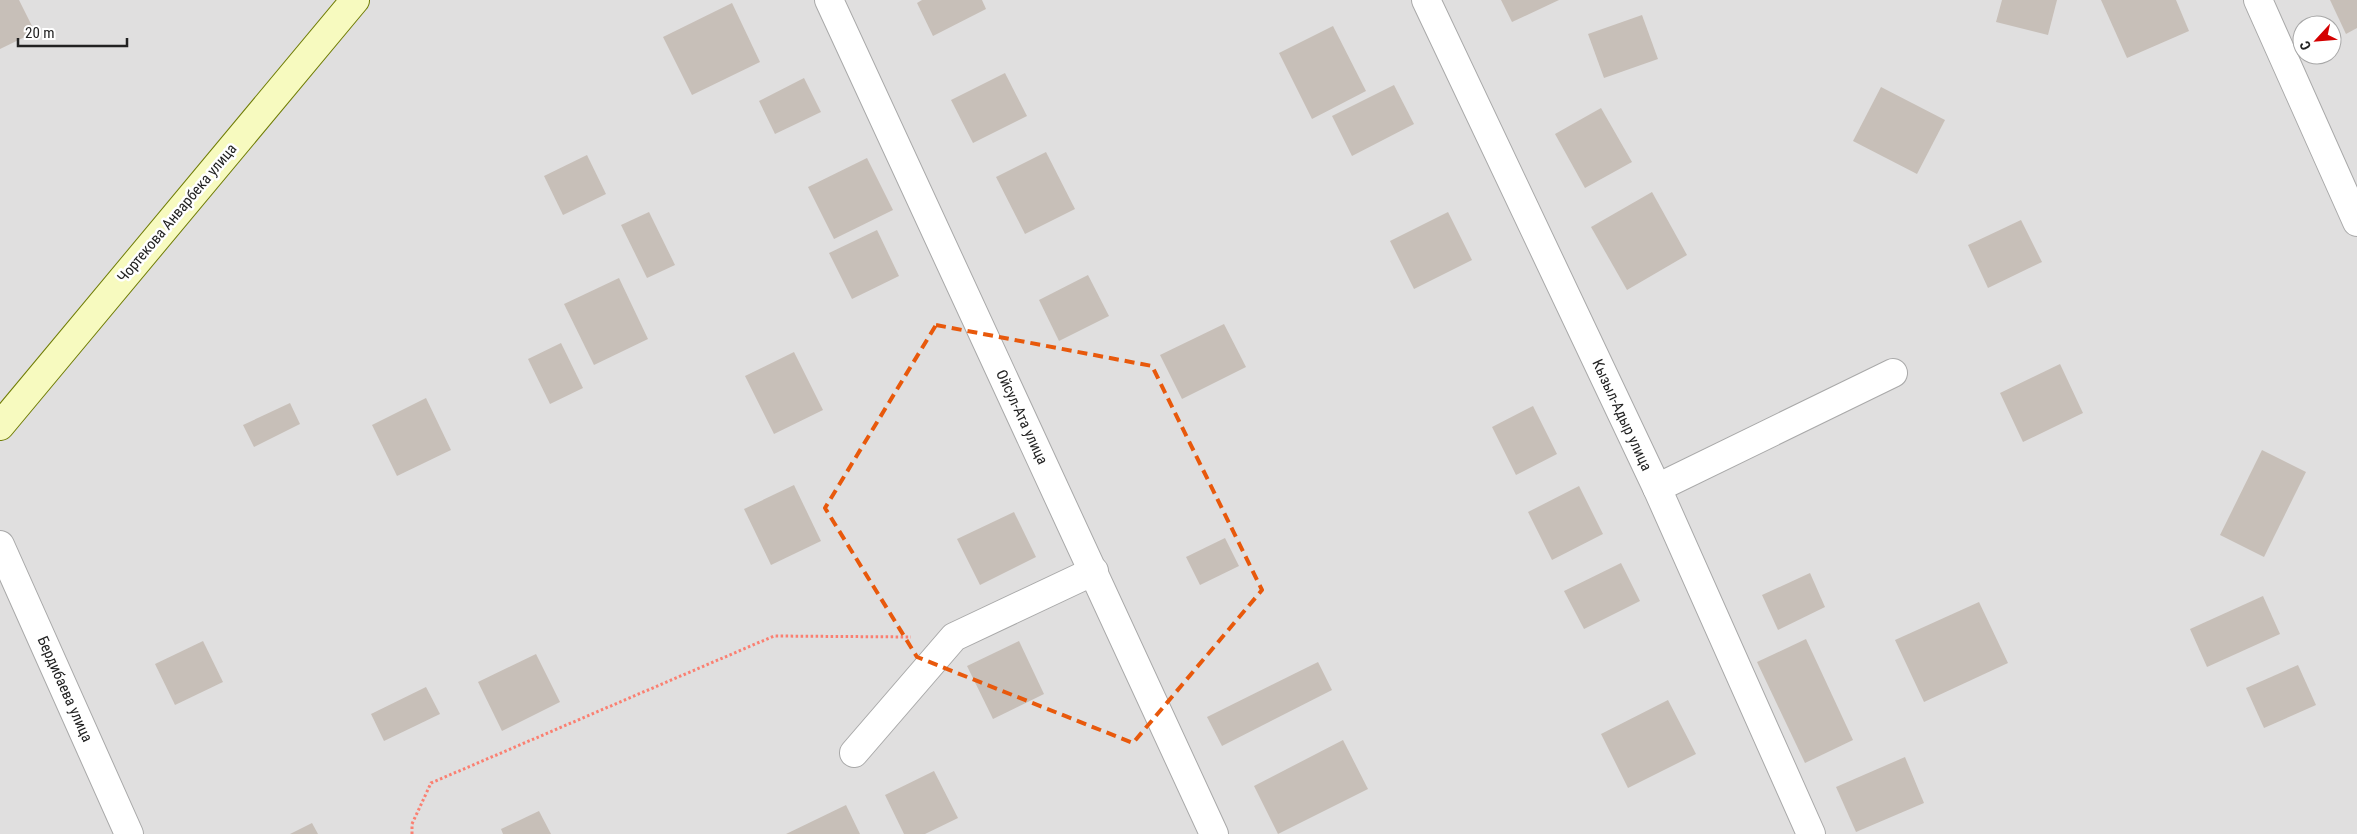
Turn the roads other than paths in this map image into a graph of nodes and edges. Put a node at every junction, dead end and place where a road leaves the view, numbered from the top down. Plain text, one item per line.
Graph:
1 (355, 0) edge
2 (829, 0) edge
3 (1426, 0) edge
4 (2258, 0) edge
5 (2357, 222) edge
6 (1893, 373) dead end
7 (0, 426) edge
8 (1657, 488) junction
9 (0, 545) edge
10 (1094, 571) junction
11 (854, 753) dead end
12 (129, 834) edge
13 (1214, 834) edge
14 (1811, 834) edge

1 - 7 street, Чортекова Анварбека улица
2 - 10 street, Ойсул-Ата улица
3 - 8 street, Кызыл-Адыр улица
4 - 5 street
6 - 8 street
8 - 14 street, Кызыл-Адыр улица
9 - 12 street, Бердибаева улица
10 - 11 street
10 - 13 street, Ойсул-Ата улица

